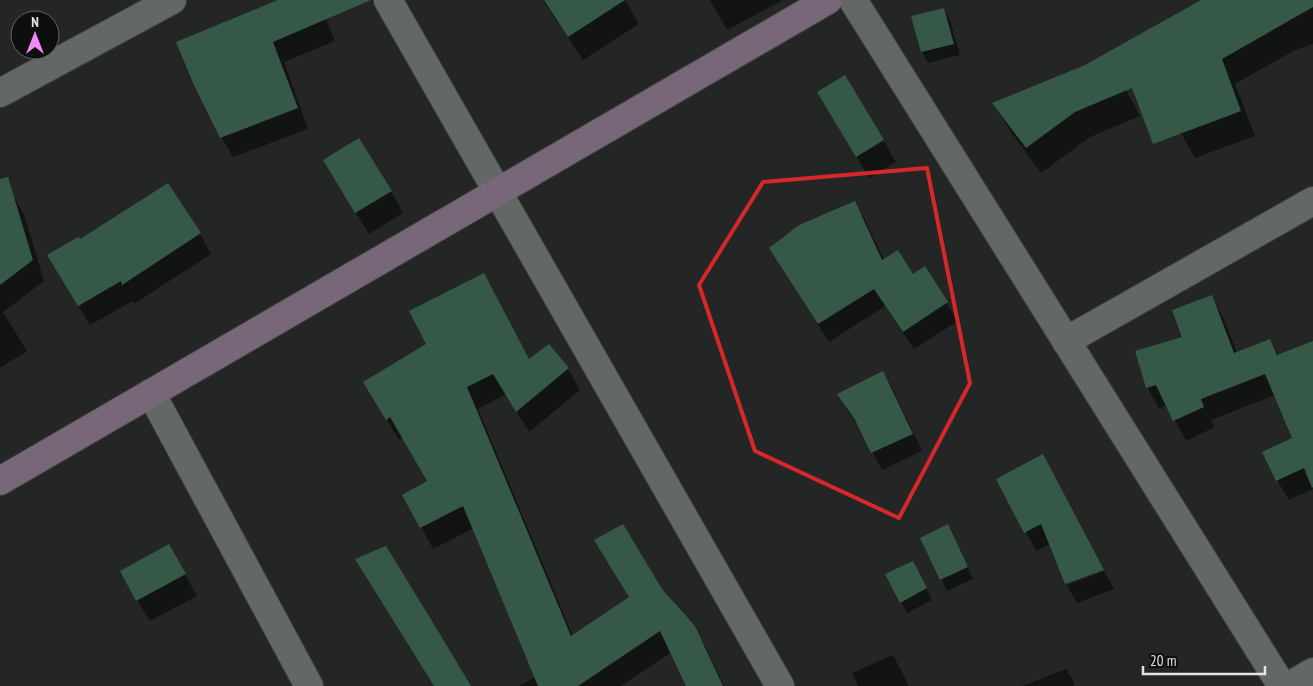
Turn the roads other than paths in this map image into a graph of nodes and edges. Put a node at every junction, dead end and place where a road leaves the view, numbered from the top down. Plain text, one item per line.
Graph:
1 (172, 0) edge
2 (388, 0) edge
3 (828, 0) edge
4 (852, 0) edge
5 (0, 93) edge
6 (498, 192) junction
7 (1313, 201) edge
8 (1066, 341) junction
9 (151, 393) junction
10 (0, 481) edge
11 (1313, 672) edge
12 (309, 686) edge
13 (780, 686) edge
14 (1282, 686) edge
15 (1289, 686) edge

1 - 5 street
2 - 6 street
3 - 6 street
4 - 8 street
6 - 9 street
6 - 13 street
7 - 8 street
8 - 14 street
9 - 10 street
9 - 12 street
11 - 15 street

